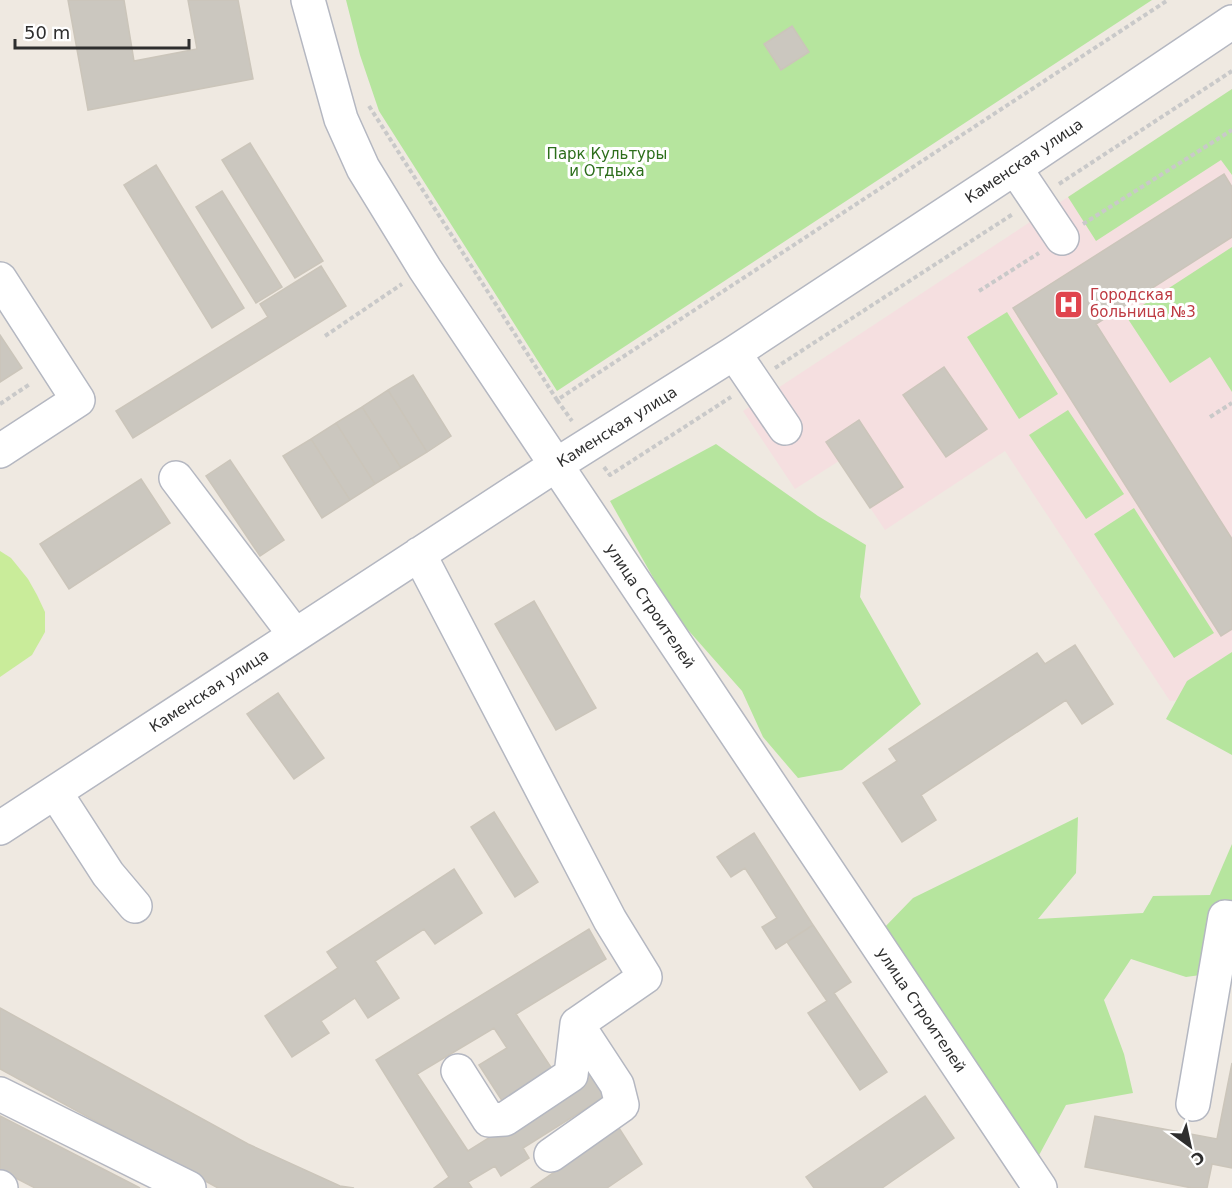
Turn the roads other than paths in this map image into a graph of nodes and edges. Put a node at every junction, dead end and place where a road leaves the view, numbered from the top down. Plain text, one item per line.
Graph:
1 (308, 0) edge
2 (1232, 22) edge
3 (1016, 168) junction
4 (1062, 238) road end
5 (0, 279) edge
6 (734, 353) junction
7 (784, 428) dead end
8 (0, 451) edge
9 (556, 465) junction
10 (176, 478) dead end
11 (419, 554) junction
12 (295, 635) junction
13 (55, 792) junction
14 (0, 828) edge
15 (135, 906) dead end
16 (1232, 918) edge
17 (577, 1024) junction
18 (458, 1071) dead end
19 (0, 1094) edge
20 (1193, 1104) dead end
21 (551, 1155) dead end
22 (189, 1188) edge
23 (1040, 1188) edge

1 - 9 street, улица Строителей
2 - 3 street, Каменская улица
3 - 4 street
3 - 6 street, Каменская улица
5 - 8 street
6 - 7 street
6 - 9 street, Каменская улица
9 - 11 street, Каменская улица
9 - 23 street, улица Строителей
10 - 12 street
11 - 12 street, Каменская улица
11 - 17 street
12 - 13 street, Каменская улица
13 - 14 street, Каменская улица
13 - 15 street
16 - 20 street
17 - 18 street
17 - 21 street
19 - 22 street

